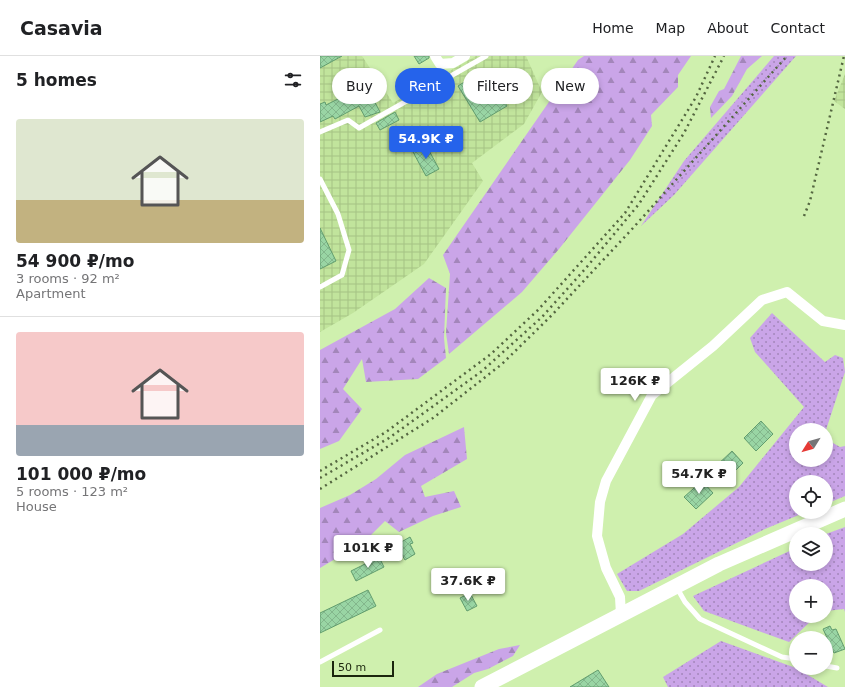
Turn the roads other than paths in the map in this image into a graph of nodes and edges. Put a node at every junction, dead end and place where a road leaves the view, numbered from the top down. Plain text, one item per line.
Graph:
1 (465, 56) edge
2 (486, 56) edge
3 (437, 60) edge
4 (320, 132) edge
5 (320, 179) edge
6 (320, 287) edge
7 (845, 326) edge
8 (845, 509) edge
9 (676, 587) junction
10 (620, 615) junction
11 (380, 630) dead end
12 (789, 658) edge
13 (320, 662) edge
14 (833, 667) edge
15 (837, 668) dead end
16 (482, 687) edge

1 - 3 street
2 - 4 lane
5 - 6 lane
7 - 10 street
8 - 9 main road
9 - 10 main road
9 - 12 lane
10 - 16 main road
11 - 13 lane
14 - 15 lane

